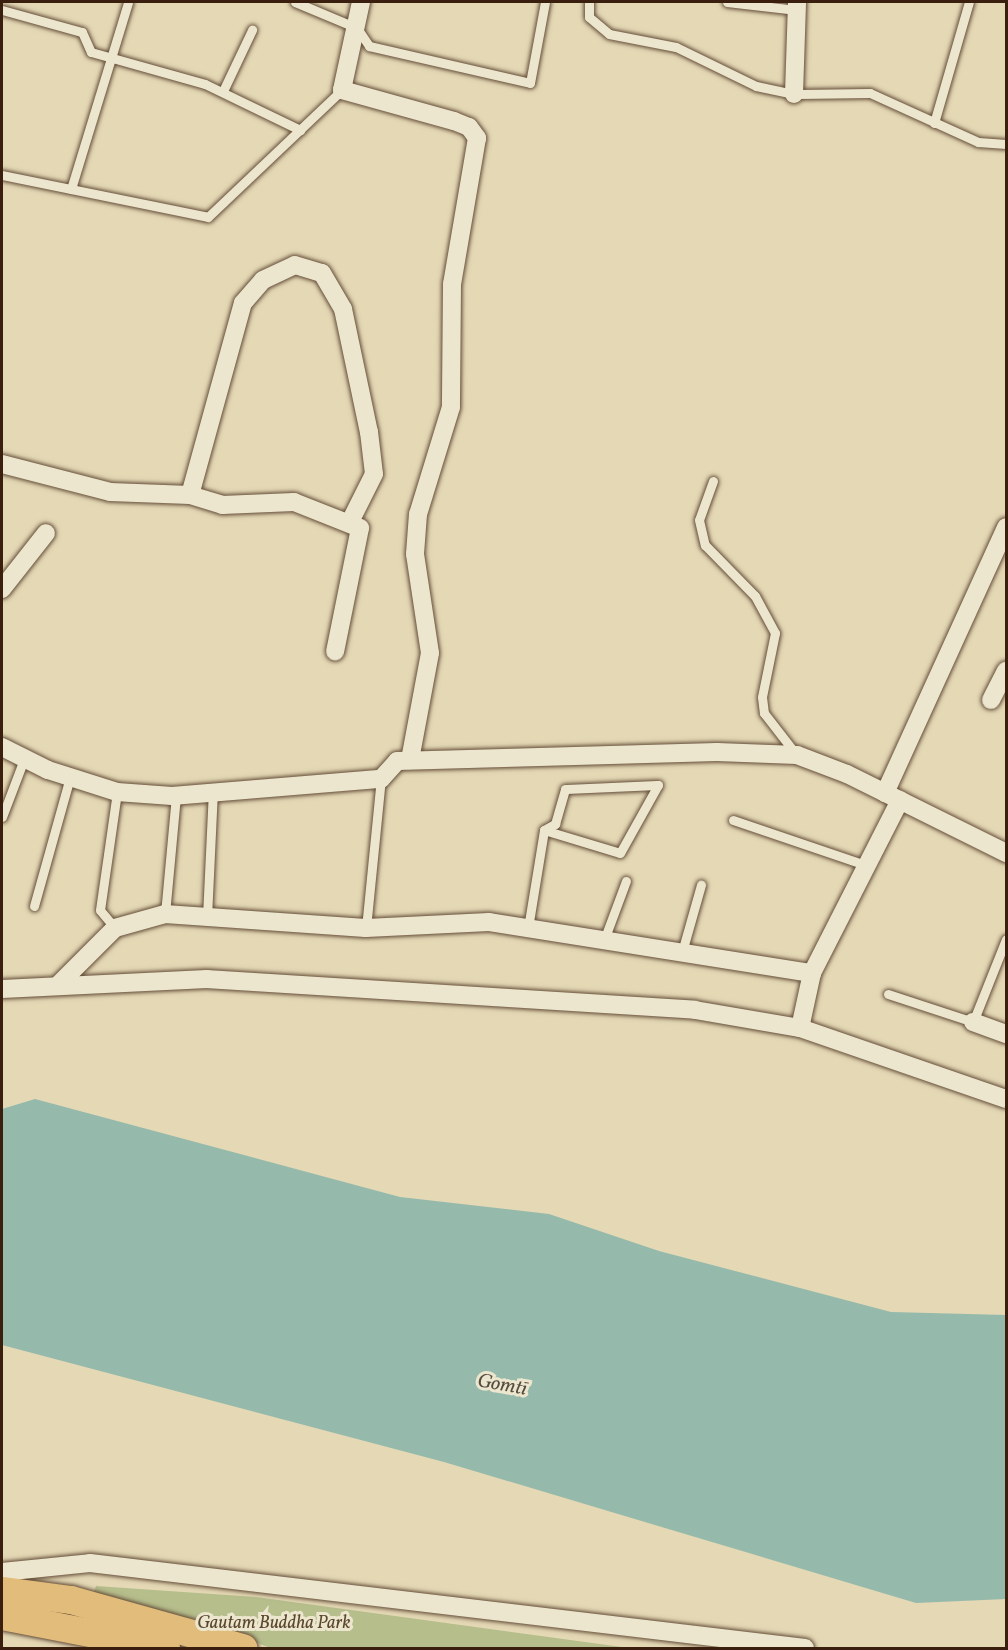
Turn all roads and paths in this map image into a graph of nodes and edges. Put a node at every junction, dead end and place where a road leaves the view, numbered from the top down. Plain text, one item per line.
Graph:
1 (128, 2) edge
2 (295, 2) edge
3 (361, 2) edge
4 (545, 2) edge
5 (589, 2) edge
6 (727, 2) edge
7 (969, 2) edge
8 (797, 6) edge
9 (2, 9) edge
10 (357, 28) junction
11 (252, 30) dead end
12 (109, 58) junction
13 (342, 90) junction
14 (223, 91) junction
15 (794, 94) junction
16 (934, 123) junction
17 (300, 130) junction
18 (1006, 144) edge
19 (2, 175) edge
20 (71, 189) junction
21 (2, 464) edge
22 (713, 481) dead end
23 (190, 495) junction
24 (350, 522) junction
25 (1006, 527) edge
26 (46, 533) dead end
27 (2, 589) edge
28 (334, 652) dead end
29 (1006, 671) edge
30 (991, 700) dead end
31 (2, 747) edge
32 (796, 755) junction
33 (24, 759) junction
34 (410, 760) junction
35 (70, 777) junction
36 (381, 778) junction
37 (213, 791) junction
38 (117, 792) junction
39 (176, 795) junction
40 (892, 797) junction
41 (2, 817) edge
42 (733, 820) dead end
43 (544, 830) junction
44 (1006, 853) edge
45 (870, 867) junction
46 (626, 881) dead end
47 (701, 885) dead end
48 (34, 906) dead end
49 (165, 914) junction
50 (207, 917) junction
51 (115, 928) junction
52 (366, 928) junction
53 (528, 928) junction
54 (1006, 939) edge
55 (604, 940) junction
56 (681, 952) junction
57 (1003, 958) edge
58 (812, 973) junction
59 (57, 986) junction
60 (2, 989) edge
61 (888, 994) dead end
62 (973, 1022) junction
63 (800, 1028) junction
64 (1006, 1034) edge
65 (1006, 1099) edge
66 (2, 1572) edge
67 (2, 1591) edge
68 (2, 1616) edge
69 (166, 1648) edge
70 (243, 1648) edge
71 (805, 1648) edge

1 - 12 lane
2 - 10 lane
3 - 10 street
4 - 10 lane
5 - 15 lane
6 - 8 lane
7 - 16 lane
8 - 15 street
9 - 12 lane
10 - 13 street
11 - 14 lane
12 - 14 lane
12 - 20 lane
13 - 17 lane
13 - 34 street
14 - 17 lane
15 - 16 lane
16 - 18 lane
17 - 20 lane
19 - 20 lane
21 - 23 street
22 - 32 lane
23 - 24 street
23 - 24 street
24 - 28 street
25 - 40 street
26 - 27 street
29 - 30 street
31 - 33 street
32 - 34 street
32 - 40 street
33 - 35 street
33 - 41 lane
34 - 36 street
35 - 38 street
35 - 48 lane
36 - 37 street
36 - 52 lane
37 - 39 street
37 - 50 lane
38 - 39 street
38 - 51 lane
39 - 49 lane
40 - 44 street
40 - 45 street
42 - 45 lane
43 - 43 lane
43 - 53 lane
45 - 58 street
46 - 55 lane
47 - 56 lane
49 - 50 street
49 - 51 street
50 - 52 street
51 - 59 street
52 - 53 street
53 - 55 street
54 - 57 lane
55 - 56 street
56 - 58 street
57 - 62 lane
58 - 63 street
59 - 60 street
59 - 63 street
61 - 62 lane
62 - 64 street
63 - 65 street
66 - 71 street
67 - 70 main road
68 - 69 main road

